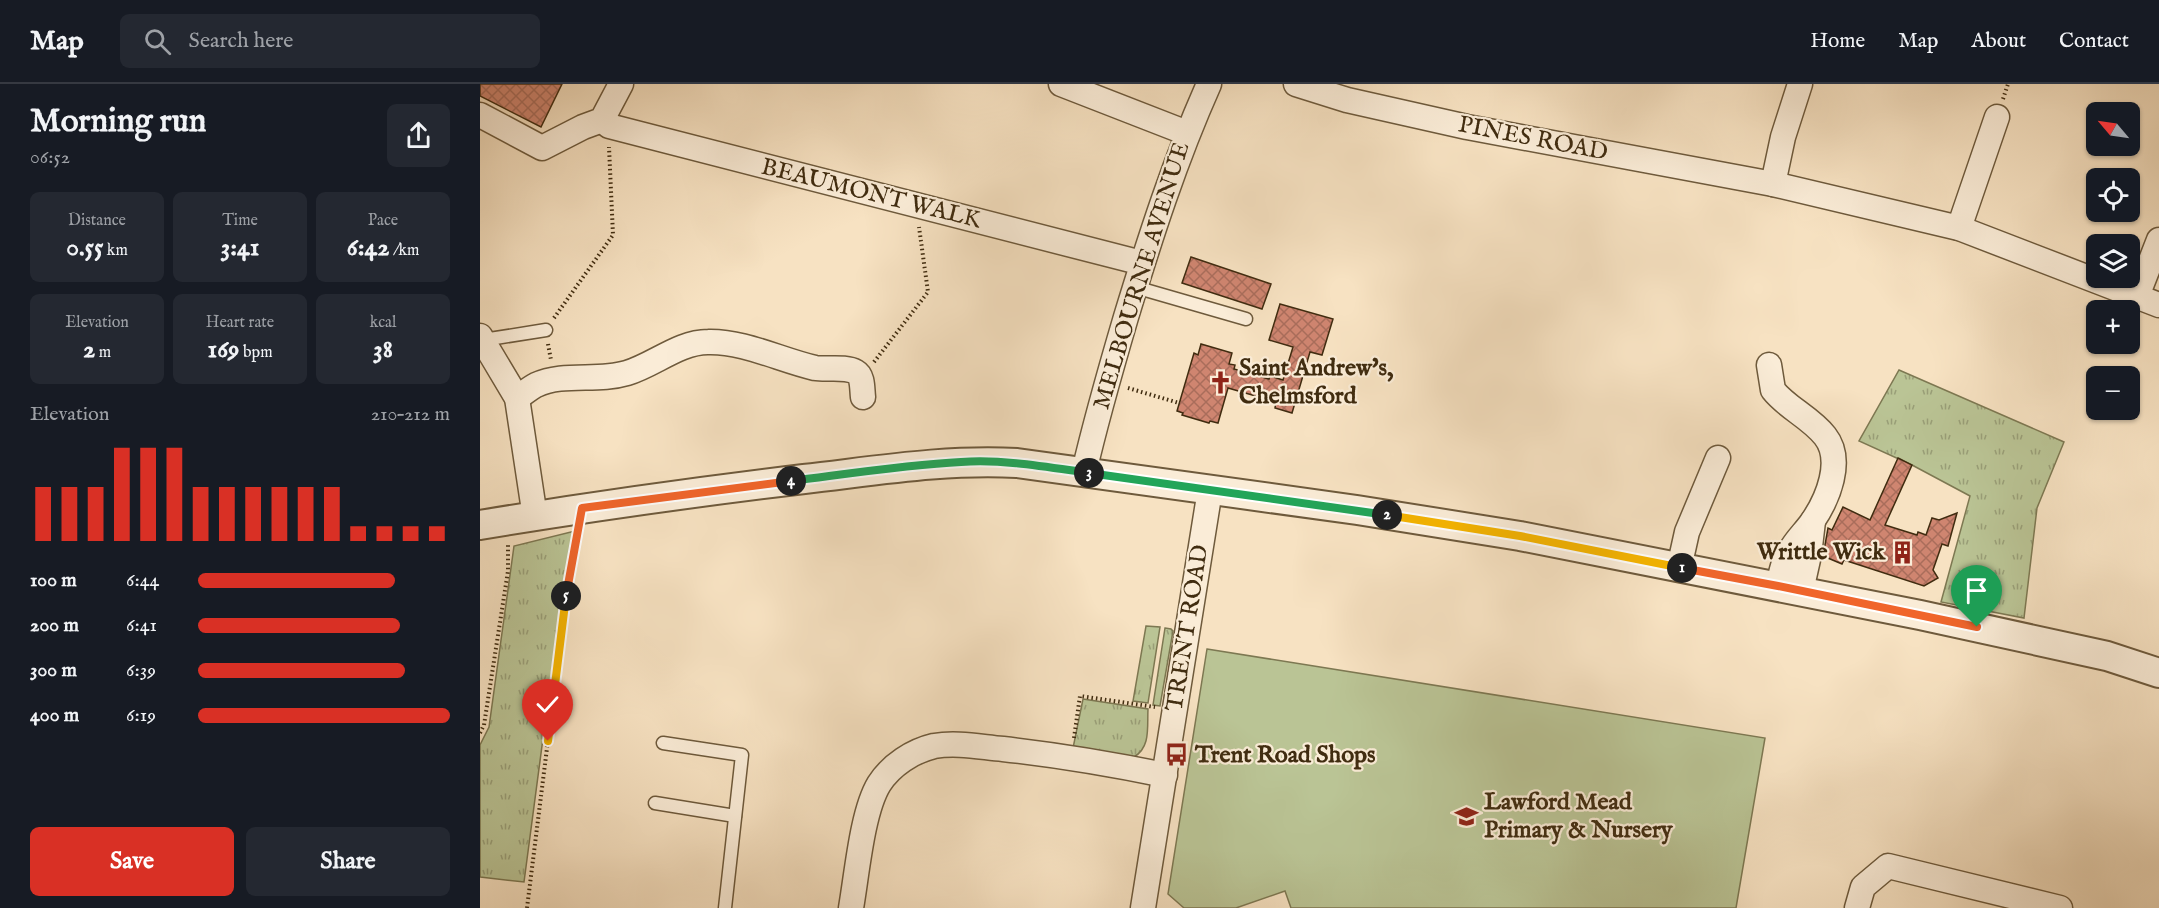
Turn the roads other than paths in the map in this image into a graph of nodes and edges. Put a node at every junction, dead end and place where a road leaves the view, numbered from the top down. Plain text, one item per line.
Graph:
1 (621, 84) edge
2 (1061, 84) edge
3 (1209, 84) edge
4 (1296, 84) edge
5 (1800, 84) edge
6 (480, 115) edge
7 (1997, 117) dead end
8 (606, 123) junction
9 (1187, 133) junction
10 (1773, 184) junction
11 (1959, 228) junction
12 (2159, 240) edge
13 (1142, 263) junction
14 (1135, 287) junction
15 (2148, 300) edge
16 (1246, 320) dead end
17 (546, 330) road end
18 (481, 338) edge
19 (1769, 365) dead end
20 (862, 387) road end
21 (518, 398) junction
22 (1718, 458) dead end
23 (1084, 472) junction
24 (1210, 490) junction
25 (522, 519) junction
26 (480, 525) edge
27 (1678, 568) junction
28 (1789, 588) junction
29 (2159, 673) edge
30 (663, 743) dead end
31 (1165, 775) junction
32 (655, 803) dead end
33 (735, 816) junction
34 (724, 908) edge
35 (851, 908) edge
36 (1143, 908) edge
37 (1857, 908) edge
38 (2060, 908) edge

1 - 8 street
2 - 9 street
3 - 9 street, MELBOURNE AVENUE
4 - 10 street, PINES ROAD
5 - 10 street
6 - 8 street
7 - 11 street
8 - 13 street, BEAUMONT WALK
9 - 13 street, MELBOURNE AVENUE
10 - 11 street, PINES ROAD
11 - 15 street, PINES ROAD
12 - 15 street, PINES ROAD
13 - 14 street, MELBOURNE AVENUE
14 - 16 lane
14 - 23 street, MELBOURNE AVENUE
17 - 18 lane
18 - 21 street
19 - 28 street
20 - 21 street
21 - 25 street
22 - 27 street
23 - 24 street
23 - 25 street
24 - 27 street
24 - 31 street, TRENT ROAD
25 - 26 street
27 - 28 street
28 - 29 street
30 - 33 lane
31 - 35 street
31 - 36 street, TRENT ROAD
32 - 33 lane
33 - 34 lane
37 - 38 street

